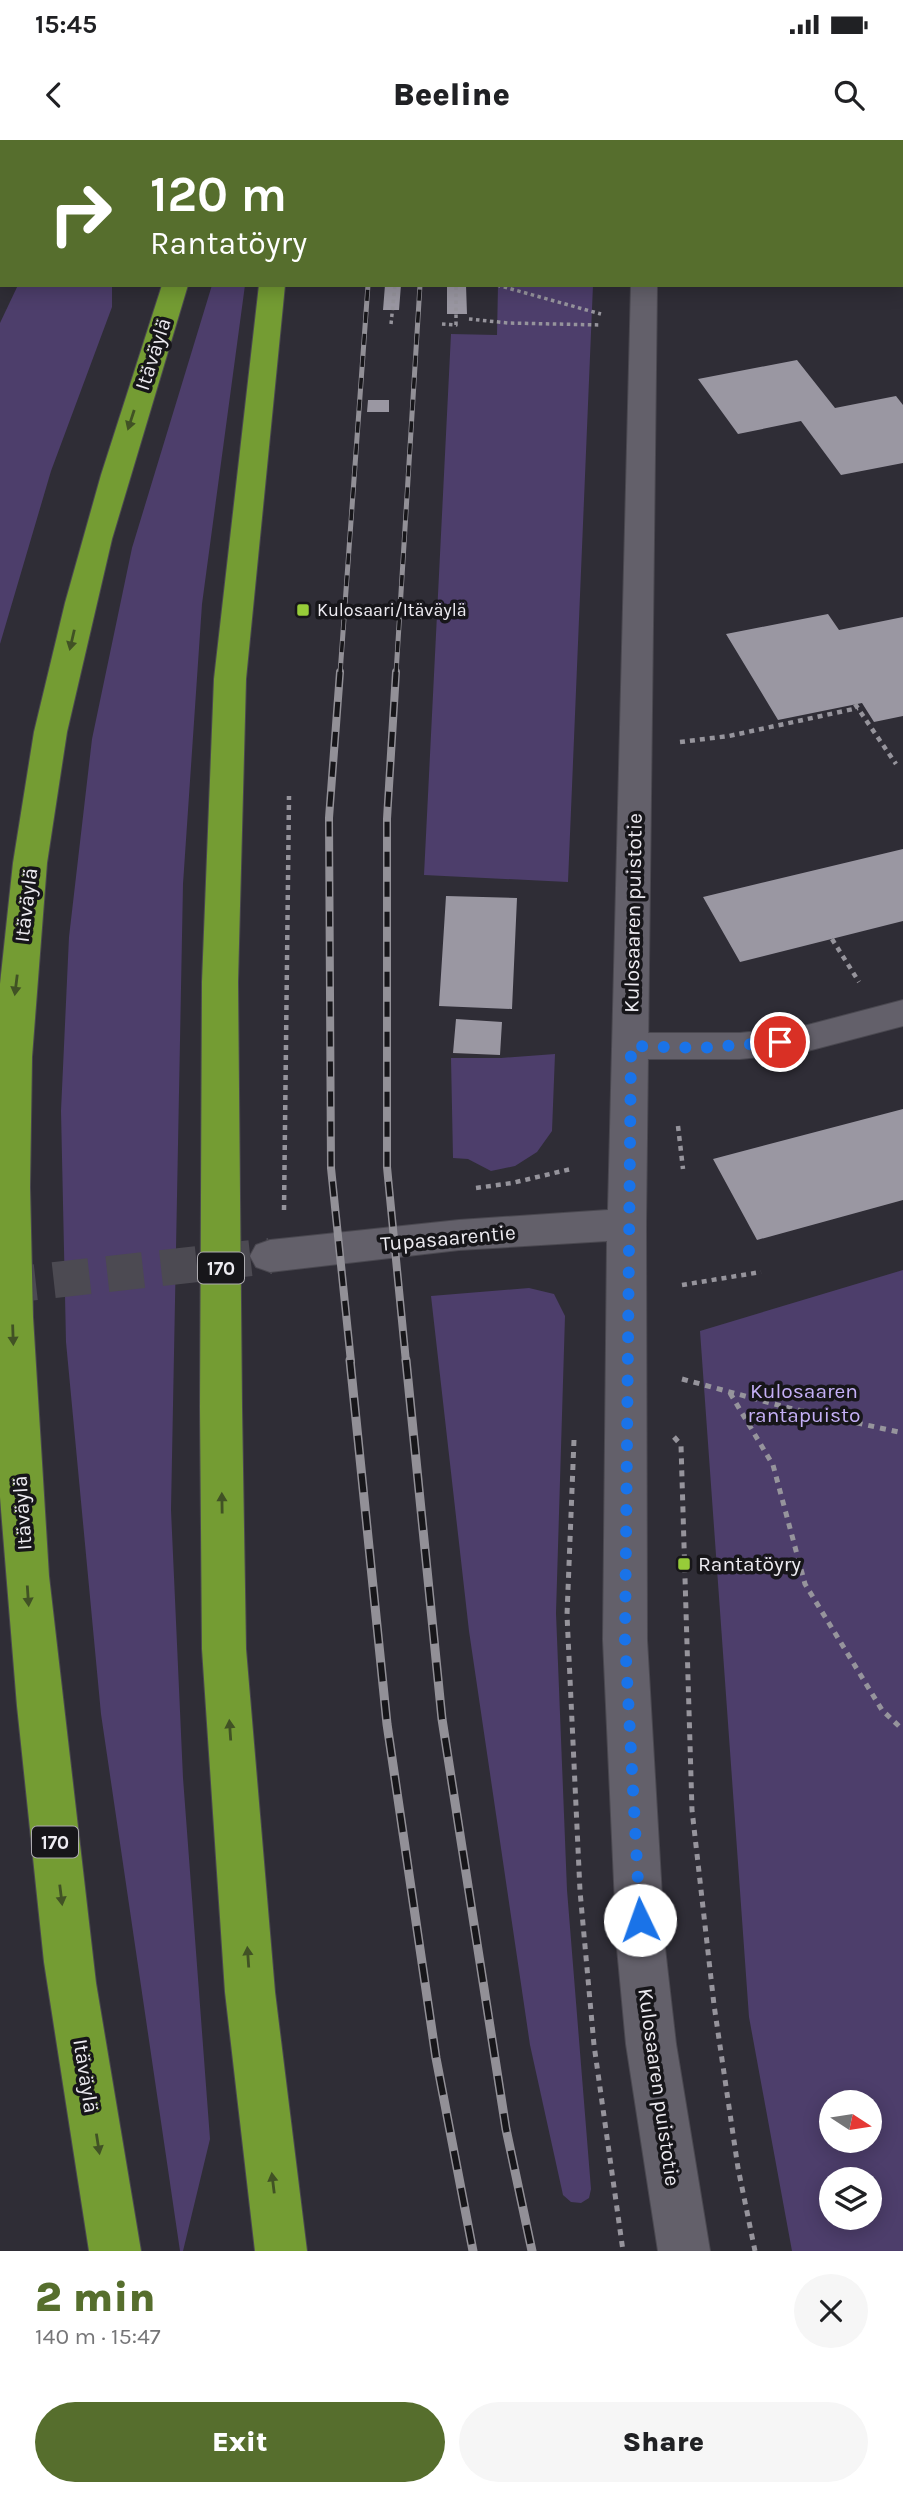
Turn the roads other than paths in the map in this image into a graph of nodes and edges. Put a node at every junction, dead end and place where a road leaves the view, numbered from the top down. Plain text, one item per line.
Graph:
1 (174, 287) edge
2 (272, 287) edge
3 (644, 287) edge
4 (903, 1013) edge
5 (631, 1046) junction
6 (627, 1224) junction
7 (270, 1256) tunnel mouth
8 (16, 1430) junction
9 (0, 1487) edge
10 (115, 2251) edge
11 (281, 2251) edge
12 (684, 2251) edge

1 -> 8 highway, Itäväylä / 170
11 -> 2 highway, 170
3 - 5 street, Kulosaaren puistotie
4 - 5 street
5 - 6 street, Kulosaaren puistotie
6 - 7 street, Tupasaarentie
6 - 12 street, Kulosaaren puistotie
8 - 9 highway
8 -> 10 highway, Itäväylä / 170

